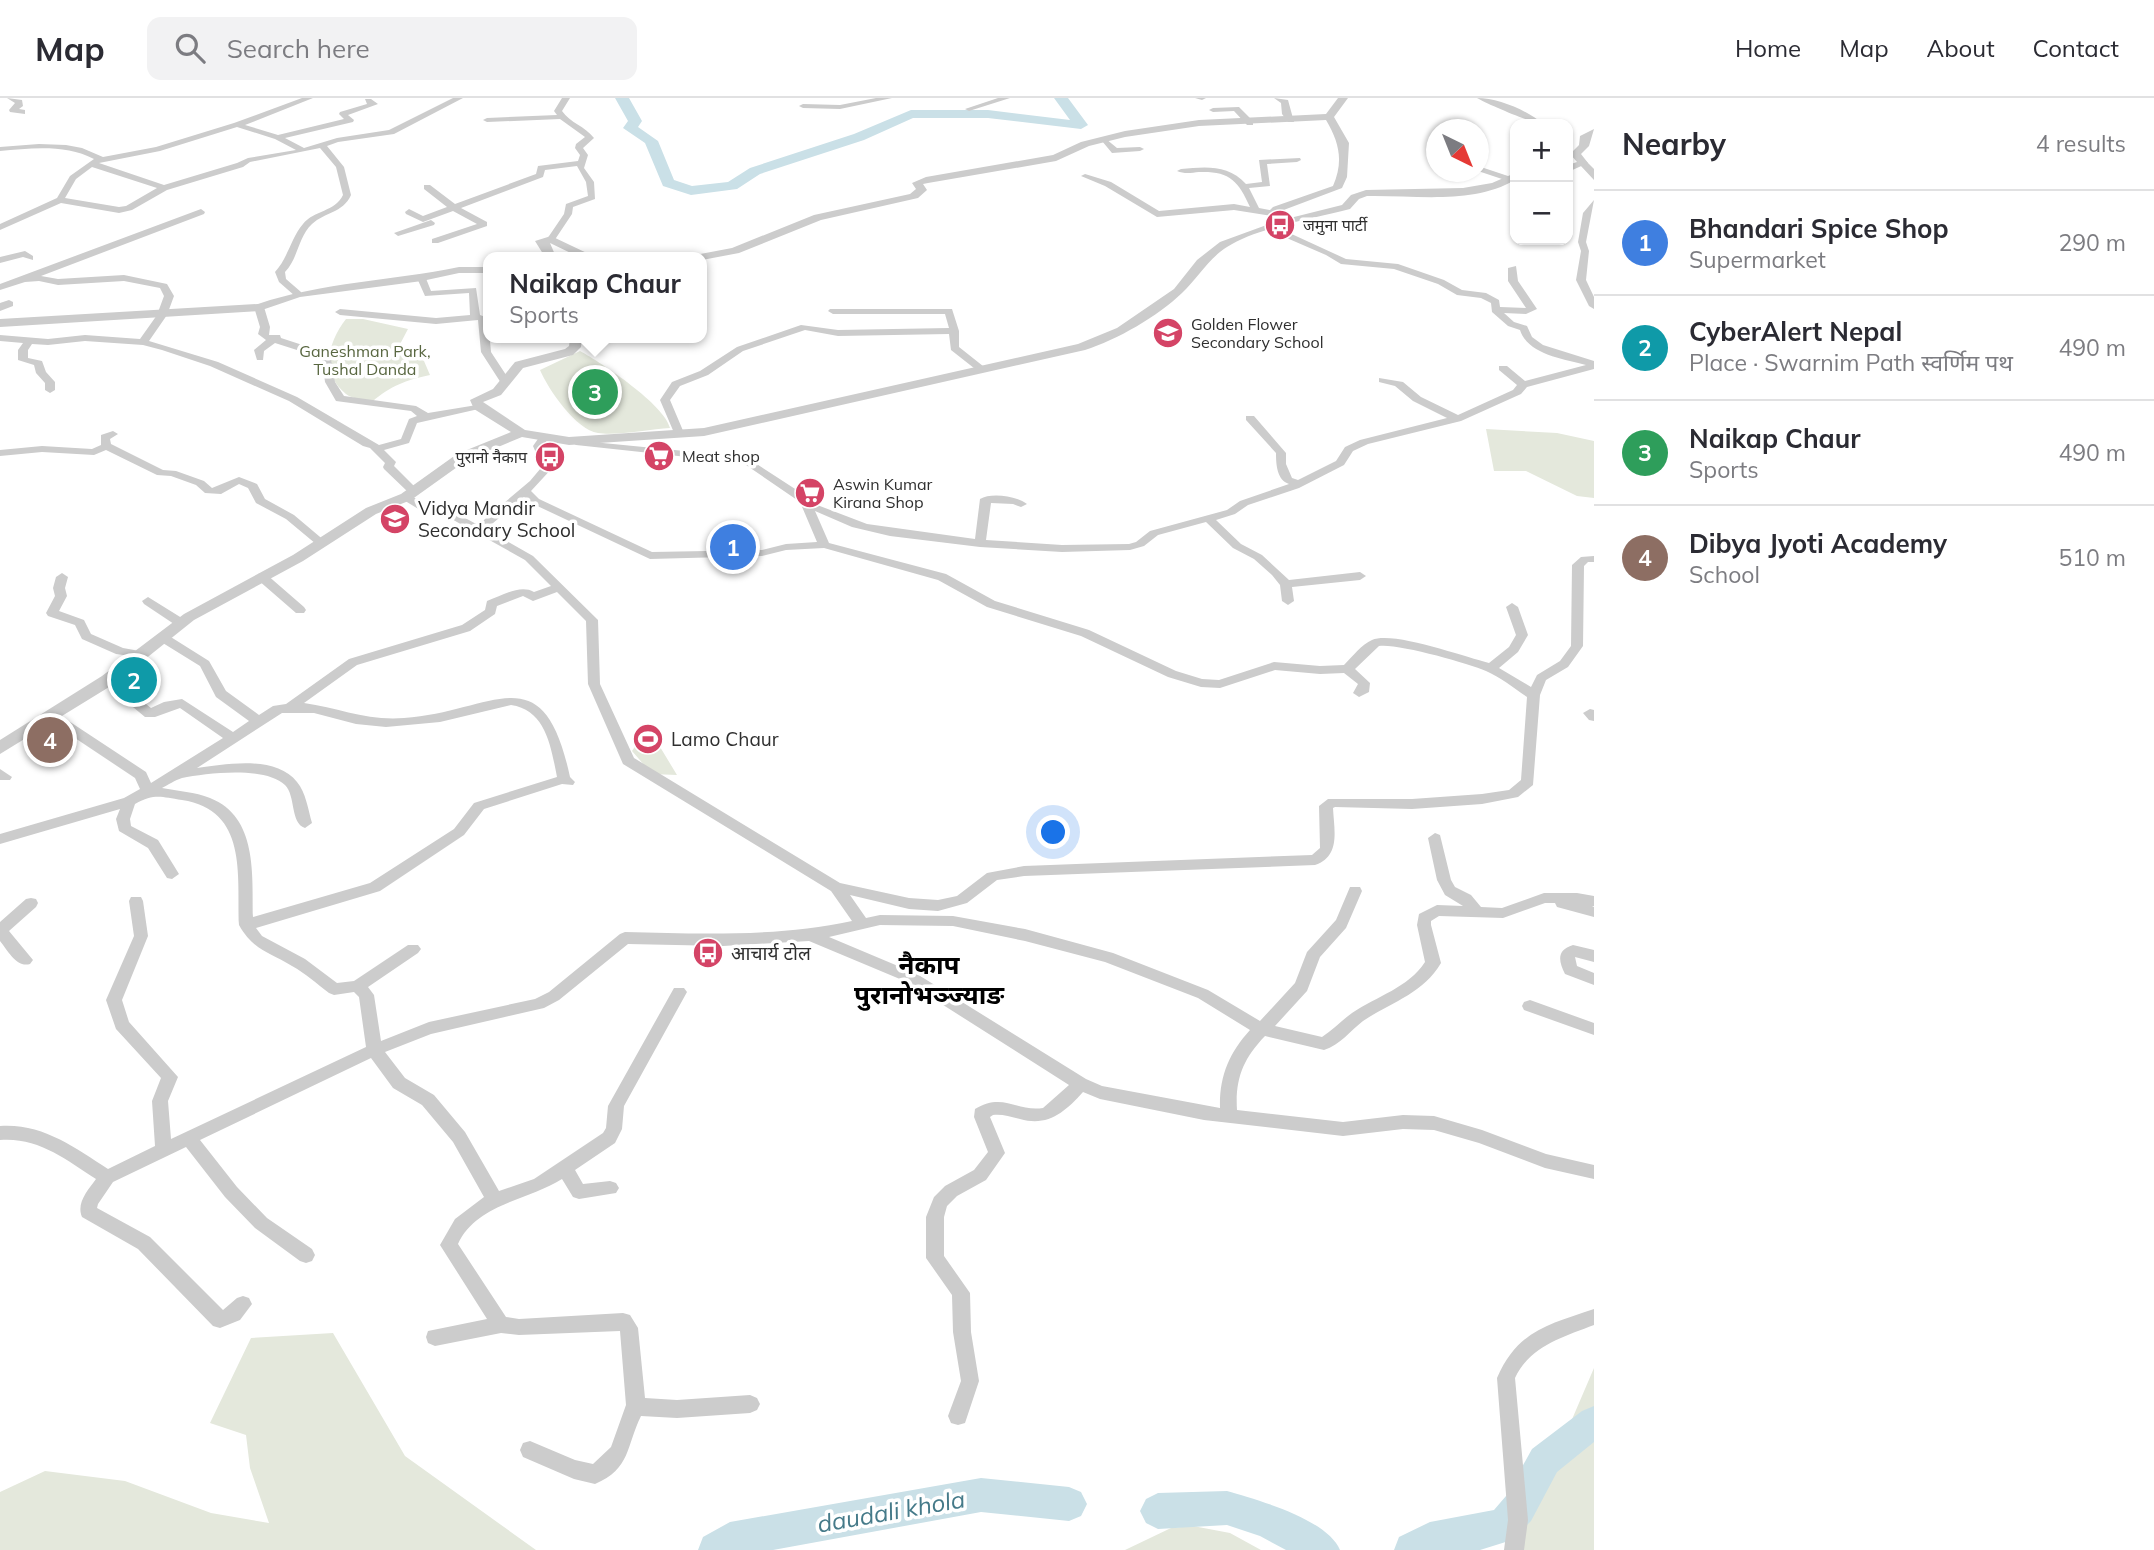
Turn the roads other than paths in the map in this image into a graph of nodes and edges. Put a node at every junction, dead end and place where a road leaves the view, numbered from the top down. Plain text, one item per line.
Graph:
1 (11, 98) edge
2 (309, 98) edge
3 (459, 98) edge
4 (566, 98) edge
5 (888, 98) edge
6 (1006, 98) edge
7 (1343, 98) edge
8 (1481, 98) edge
9 (1285, 99) edge
10 (368, 101) dead end
11 (806, 102) edge
12 (969, 109) dead end
13 (1213, 110) dead end
14 (22, 112) dead end
15 (817, 116) dead end
16 (561, 117) junction
17 (1329, 117) junction
18 (1531, 119) edge
19 (350, 120) junction
20 (487, 120) dead end
21 (1291, 120) junction
22 (1250, 123) junction
23 (237, 125) junction
24 (224, 128) junction
25 (1594, 132) edge
26 (374, 133) junction
27 (237, 135) dead end
28 (278, 137) junction
29 (1106, 141) junction
30 (321, 145) junction
31 (0, 149) edge
32 (301, 149) junction
33 (1140, 149) dead end
34 (1575, 155) edge
35 (102, 160) junction
36 (1297, 160) dead end
37 (91, 163) junction
38 (580, 163) junction
39 (1181, 171) dead end
40 (1489, 171) edge
41 (1085, 176) dead end
42 (1510, 177) edge
43 (1594, 178) edge
44 (1510, 179) edge
45 (1245, 186) junction
46 (426, 187) dead end
47 (164, 188) junction
48 (60, 200) junction
49 (1594, 203) edge
50 (453, 207) junction
51 (1255, 208) junction
52 (201, 212) dead end
53 (409, 212) dead end
54 (1272, 213) junction
55 (430, 222) junction
56 (1274, 226) junction
57 (0, 227) edge
58 (398, 233) dead end
59 (551, 239) junction
60 (435, 241) dead end
61 (1590, 251) edge
62 (547, 252) edge
63 (577, 252) edge
64 (707, 256) edge
65 (30, 258) dead end
66 (0, 260) edge
67 (1513, 268) dead end
68 (483, 270) edge
69 (422, 278) junction
70 (24, 279) junction
71 (0, 287) edge
72 (298, 294) junction
73 (1594, 306) edge
74 (259, 307) junction
75 (1495, 310) junction
76 (833, 311) dead end
77 (340, 312) dead end
78 (162, 315) junction
79 (475, 316) junction
80 (483, 318) edge
81 (0, 323) edge
82 (954, 331) junction
83 (0, 338) edge
84 (277, 338) junction
85 (30, 340) junction
86 (143, 342) junction
87 (485, 343) edge
88 (575, 343) edge
89 (260, 358) dead end
90 (1594, 365) edge
91 (1503, 368) dead end
92 (983, 370) junction
93 (1383, 380) dead end
94 (505, 381) junction
95 (1523, 385) junction
96 (50, 390) dead end
97 (479, 406) junction
98 (428, 416) junction
99 (1250, 418) dead end
100 (1457, 419) junction
101 (521, 433) junction
102 (679, 433) junction
103 (113, 434) dead end
104 (544, 438) junction
105 (569, 441) junction
106 (106, 446) junction
107 (376, 449) junction
108 (0, 453) edge
109 (1298, 484) junction
110 (524, 491) junction
111 (409, 494) junction
112 (1021, 504) dead end
113 (807, 505) junction
114 (1208, 518) junction
115 (480, 529) junction
116 (320, 542) junction
117 (981, 544) junction
118 (824, 545) junction
119 (1594, 559) edge
120 (1360, 576) dead end
121 (62, 577) dead end
122 (262, 577) junction
123 (1286, 584) junction
124 (560, 587) junction
125 (148, 601) dead end
126 (1288, 601) dead end
127 (1512, 607) dead end
128 (300, 610) dead end
129 (181, 623) junction
130 (162, 637) junction
131 (141, 655) junction
132 (1491, 668) junction
133 (1347, 669) junction
134 (108, 680) junction
135 (1359, 693) dead end
136 (1534, 695) junction
137 (291, 706) junction
138 (50, 715) junction
139 (259, 722) junction
140 (232, 738) junction
141 (0, 748) edge
142 (177, 774) junction
143 (148, 791) junction
144 (129, 801) junction
145 (304, 823) dead end
146 (1435, 838) dead end
147 (0, 839) edge
148 (172, 874) dead end
149 (836, 887) junction
150 (1355, 891) dead end
151 (1544, 898) junction
152 (136, 901) dead end
153 (1594, 901) edge
154 (31, 903) dead end
155 (1477, 912) junction
156 (1594, 912) edge
157 (246, 925) junction
158 (863, 925) junction
159 (0, 931) edge
160 (811, 935) junction
161 (413, 949) dead end
162 (1594, 956) edge
163 (24, 960) dead end
164 (1594, 979) edge
165 (358, 986) junction
166 (679, 992) dead end
167 (1530, 1006) dead end
168 (1259, 1028) junction
169 (1594, 1029) edge
170 (374, 1050) junction
171 (1080, 1084) junction
172 (1229, 1115) junction
173 (0, 1133) edge
174 (190, 1140) junction
175 (164, 1151) junction
176 (1592, 1166) edge
177 (565, 1168) junction
178 (107, 1177) junction
179 (610, 1188) dead end
180 (495, 1200) junction
181 (306, 1255) dead end
182 (243, 1304) dead end
183 (1594, 1317) edge
184 (500, 1325) junction
185 (435, 1337) dead end
186 (750, 1404) dead end
187 (636, 1407) junction
188 (958, 1416) dead end
189 (530, 1450) dead end
190 (1514, 1550) edge

1 - 14 street
2 - 23 street
3 - 26 street
4 - 16 street
5 - 11 street
6 - 12 street
7 - 17 street
8 - 18 street
9 - 21 street
10 - 19 street
11 - 15 street
13 - 22 street
16 - 20 street
16 - 38 street
17 - 21 street
17 - 54 street
19 - 26 street
19 - 28 street
21 - 22 street
22 - 29 street
23 - 24 street
23 - 28 street
24 - 27 street
24 - 35 street
25 - 34 street
26 - 30 street
28 - 32 street
29 - 33 street
29 - 64 street
30 - 32 street
30 - 72 street
31 - 35 street
32 - 47 street
34 - 43 street
35 - 37 street
36 - 45 street
37 - 47 street
37 - 48 street
38 - 50 street
38 - 59 street
39 - 45 street
40 - 42 street
41 - 51 street
44 - 56 street
45 - 51 street
46 - 50 street
47 - 48 street
48 - 57 street
49 - 61 street
50 - 55 street
50 - 60 street
51 - 54 street
52 - 70 street
53 - 55 street
54 - 56 street
55 - 58 street
56 - 75 street
56 - 92 street
59 - 62 street
59 - 63 street
61 - 73 street
65 - 66 street
67 - 75 street
68 - 69 street
69 - 72 street
69 - 79 street
70 - 71 street
70 - 78 street
72 - 74 street
74 - 78 street
74 - 84 street
75 - 90 street
76 - 82 street
77 - 79 street
78 - 81 street
78 - 86 street
79 - 80 street
82 - 92 street
82 - 102 street
83 - 85 street
84 - 89 street
84 - 98 street
85 - 86 street
85 - 96 street
86 - 107 street
87 - 94 street
88 - 94 street
90 - 95 street
91 - 95 street
92 - 102 street
93 - 100 street
94 - 97 street
95 - 100 street
97 - 98 street
97 - 101 street
98 - 107 street
99 - 109 street
100 - 109 street
101 - 104 street
101 - 111 street
102 - 105 street
103 - 106 street
104 - 105 street
104 - 110 street
105 - 113 street
106 - 108 street
106 - 116 street
107 - 111 street
109 - 114 street
110 - 115 street
110 - 118 street
111 - 115 street
111 - 116 street
112 - 117 street
113 - 117 street
113 - 118 street
114 - 117 street
114 - 123 street
115 - 124 street
116 - 122 street
118 - 133 street
119 - 136 street
120 - 123 street
121 - 131 street
122 - 128 street
122 - 129 street
123 - 126 street
124 - 137 street
124 - 149 street
125 - 129 street
127 - 132 street
129 - 130 street
130 - 131 street
130 - 139 street
131 - 134 street
132 - 133 street
132 - 136 street
133 - 135 street
134 - 138 street
134 - 140 street
136 - 149 street
137 - 139 street
137 - 157 street
138 - 141 street
138 - 143 street
139 - 140 street
140 - 142 street
142 - 143 street
142 - 145 street
143 - 144 street
143 - 157 street
144 - 147 street
144 - 148 street
146 - 155 street
149 - 158 street
150 - 168 street
151 - 153 street
151 - 155 street
151 - 156 street
152 - 175 street
154 - 159 street
155 - 168 street
157 - 165 street
158 - 160 street
158 - 168 street
159 - 163 street
160 - 170 street
160 - 171 street
161 - 165 street
162 - 164 street
165 - 170 street
166 - 177 street
167 - 169 street
168 - 172 street
170 - 174 street
170 - 180 street
171 - 172 street
171 - 188 street
172 - 176 street
173 - 178 street
174 - 175 street
174 - 181 street
175 - 178 street
177 - 179 street
177 - 180 street
178 - 182 street
180 - 184 street
183 - 190 street
184 - 185 street
184 - 187 street
186 - 187 street
187 - 189 street

